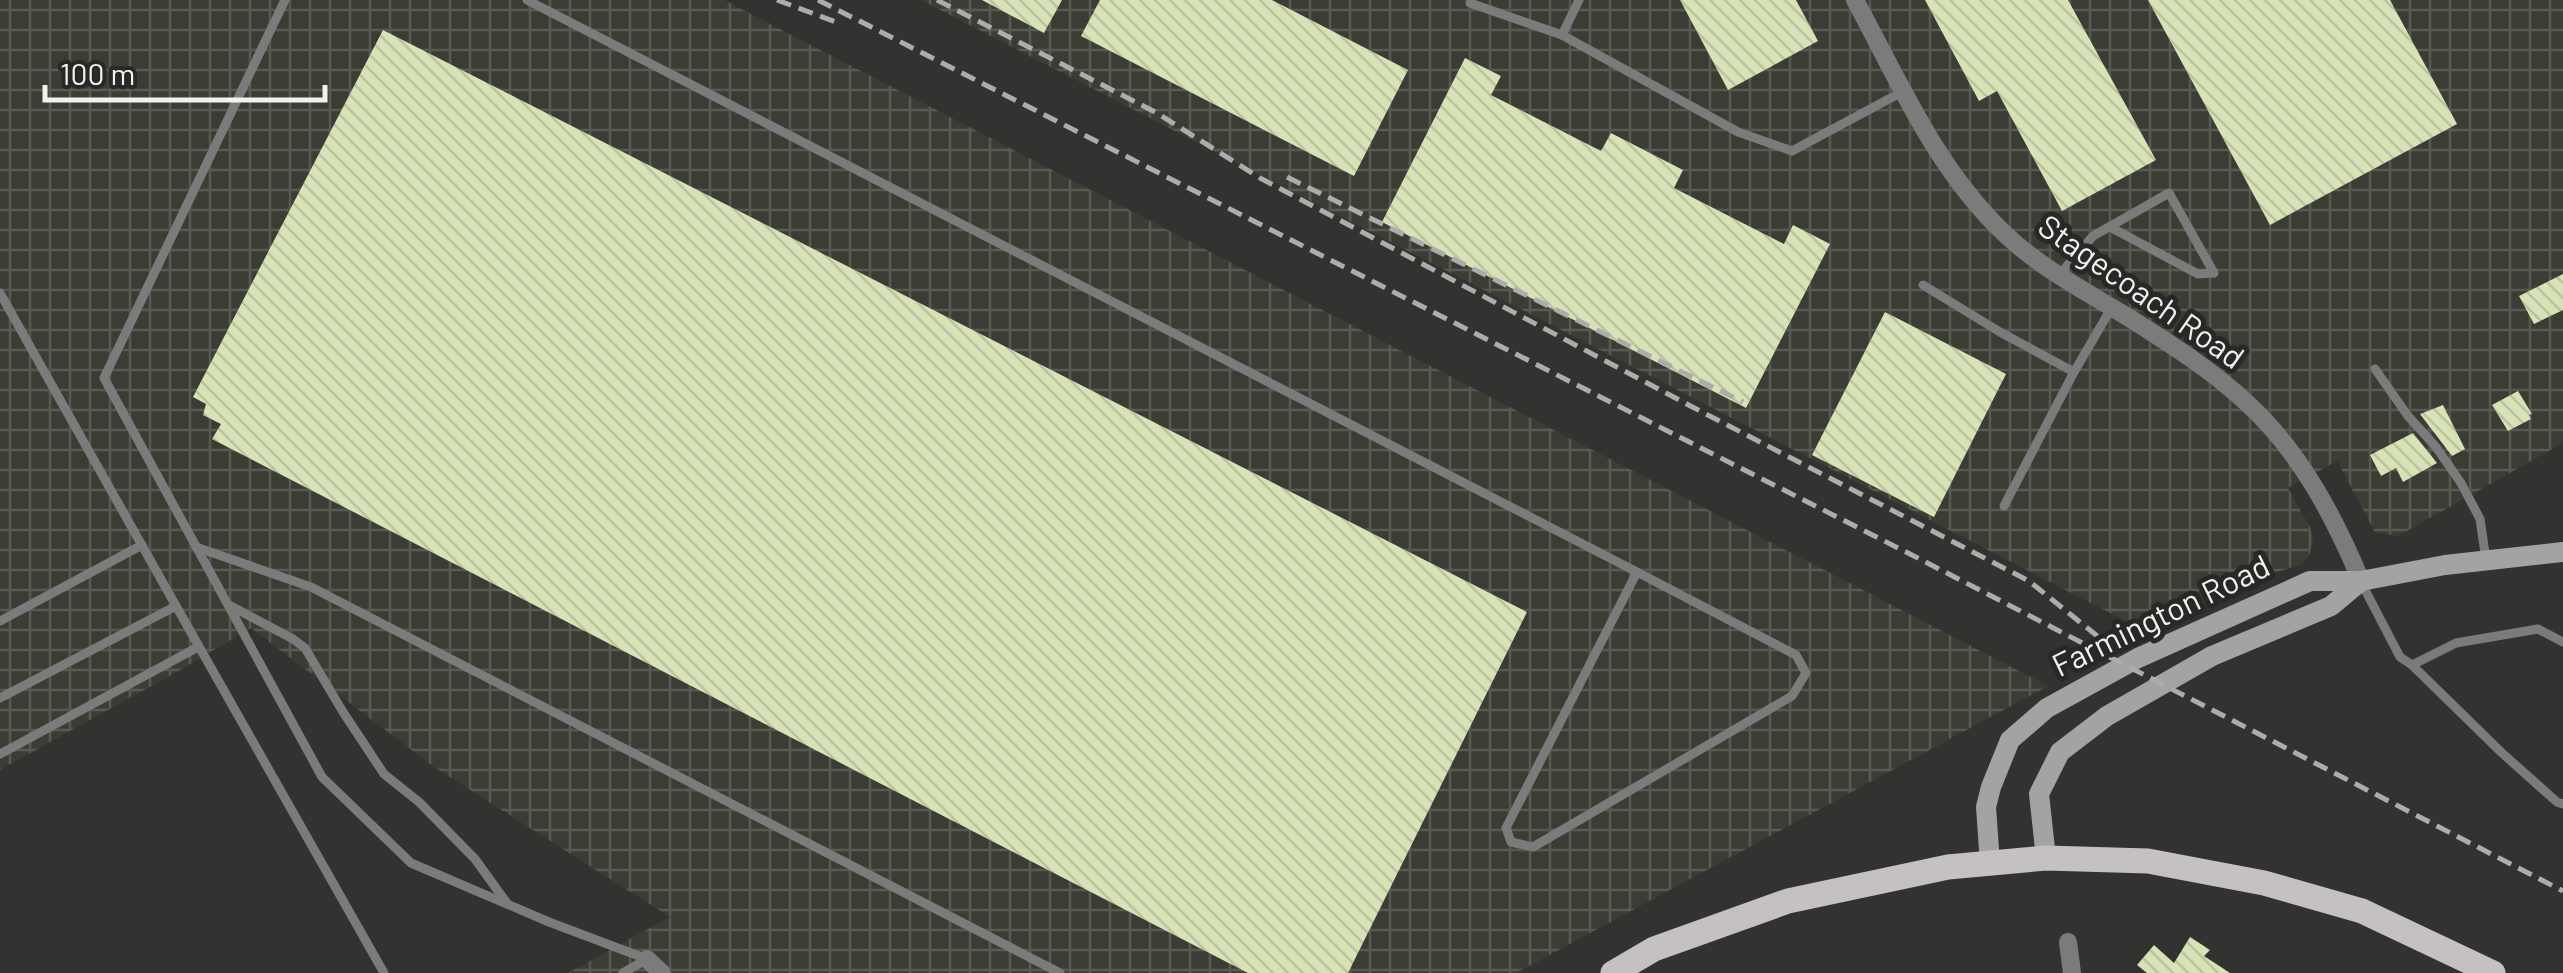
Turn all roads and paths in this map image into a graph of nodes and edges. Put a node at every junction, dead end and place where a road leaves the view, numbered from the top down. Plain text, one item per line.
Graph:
1 (285, 0) edge
2 (526, 0) edge
3 (1471, 0) edge
4 (1578, 0) edge
5 (1855, 0) edge
6 (1562, 36) junction
7 (1905, 91) junction
8 (2110, 227) junction
9 (2060, 274) junction
10 (1922, 285) dead end
11 (0, 292) edge
12 (2112, 307) junction
13 (2374, 369) dead end
14 (2074, 372) junction
15 (2004, 506) dead end
16 (142, 545) junction
17 (196, 547) junction
18 (2563, 552) edge
19 (2486, 560) junction
20 (1637, 572) junction
21 (2361, 581) junction
22 (228, 604) junction
23 (176, 606) junction
24 (0, 621) edge
25 (2563, 642) edge
26 (198, 647) junction
27 (2412, 665) junction
28 (0, 698) edge
29 (0, 754) edge
30 (2563, 804) edge
31 (2046, 858) junction
32 (1990, 864) junction
33 (508, 904) junction
34 (2068, 942) dead end
35 (647, 959) junction
36 (384, 973) edge
37 (622, 973) edge
38 (662, 973) edge
39 (1060, 973) edge
40 (1613, 973) edge
41 (2072, 973) edge
42 (2493, 973) edge

1 - 17 lane
2 - 20 lane
3 - 6 lane
4 - 6 lane
5 - 7 street, Stagecoach Road
6 - 7 lane
7 - 9 street, Stagecoach Road
8 - 8 lane
8 - 9 lane
9 - 12 street, Stagecoach Road
10 - 14 lane
11 - 16 lane
12 - 14 lane
12 - 21 street, Stagecoach Road
13 - 19 lane
14 - 15 lane
16 - 23 lane
16 - 24 lane
17 - 22 lane
17 - 39 lane
18 - 19 main road, Farmington Road
19 - 21 main road, Farmington Road
20 - 20 lane
21 - 27 lane
21 - 31 main road, Farmington Road
21 - 32 main road, Farmington Road
22 - 33 lane
22 - 33 lane
23 - 26 lane
23 - 28 lane
25 - 27 lane
26 - 29 lane
26 - 36 lane
27 - 30 lane
31 - 32 main road
31 - 42 main road
32 - 40 main road
33 - 35 lane
34 - 41 street
35 - 37 lane
35 - 38 street

